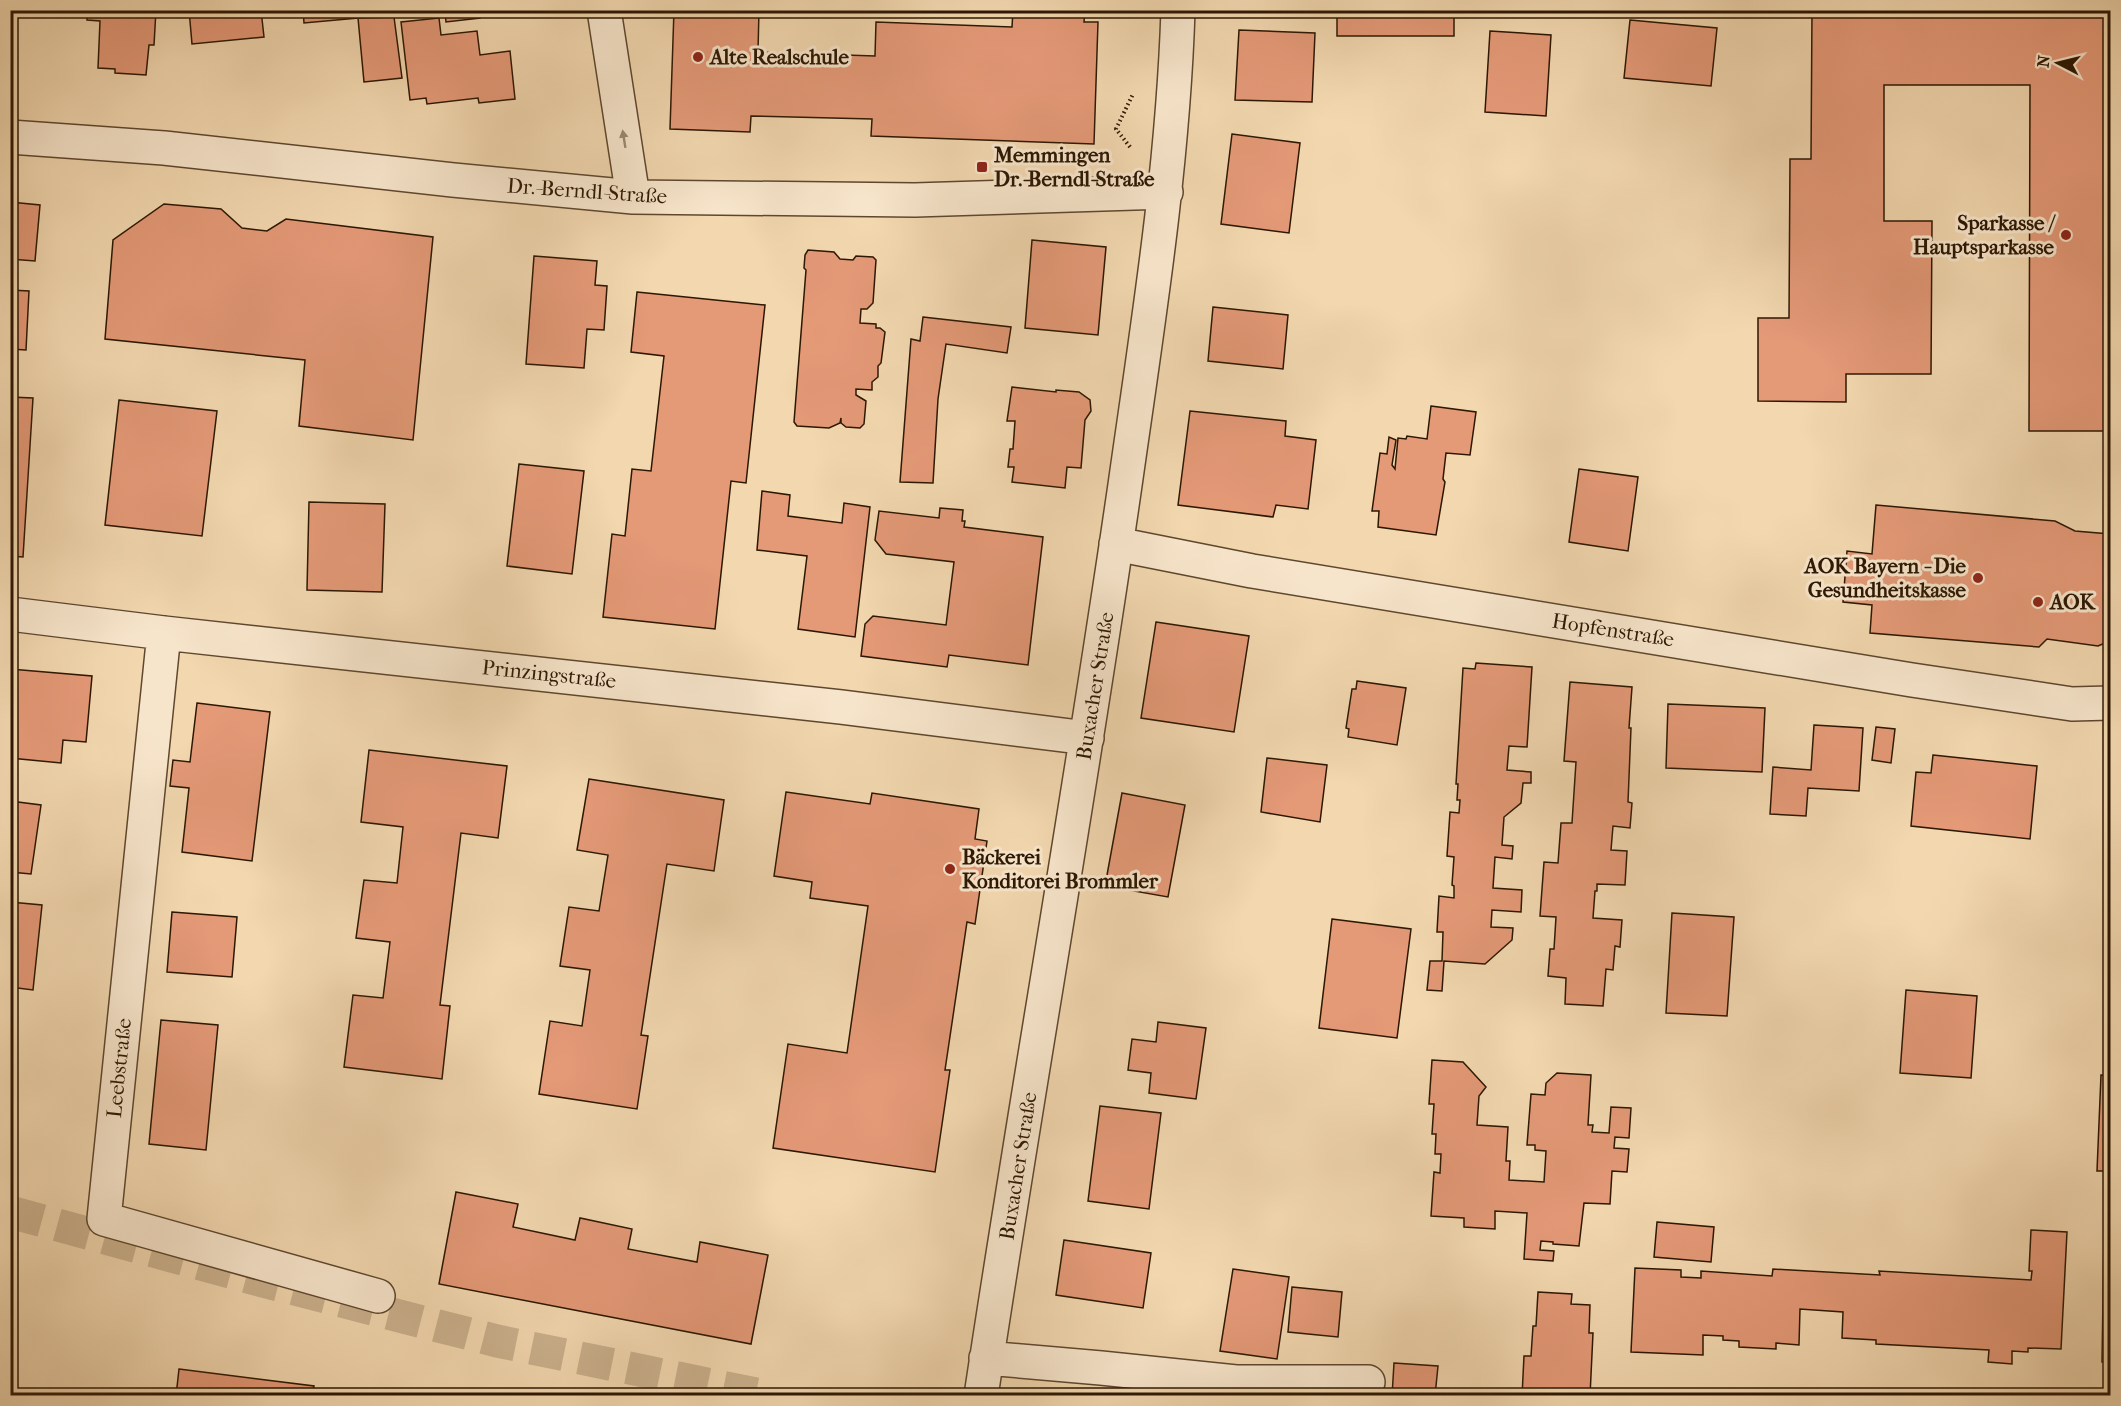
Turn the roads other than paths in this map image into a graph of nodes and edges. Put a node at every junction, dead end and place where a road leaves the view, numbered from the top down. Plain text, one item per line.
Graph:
1 (604, 10) edge
2 (1178, 10) edge
3 (10, 137) edge
4 (1166, 192) junction
5 (633, 197) junction
6 (1116, 544) junction
7 (10, 614) edge
8 (164, 633) junction
9 (2110, 703) edge
10 (1087, 738) junction
11 (378, 1296) dead end
12 (986, 1358) junction
13 (1368, 1382) dead end
14 (981, 1395) edge

5 -> 1 street
2 - 4 street, Buxacher Straße
3 - 5 street, Dr.-Berndl-Straße
4 - 5 street, Dr.-Berndl-Straße
4 - 6 street, Buxacher Straße
6 - 9 street, Hopfenstraße
6 - 10 street, Buxacher Straße
7 - 8 street, Prinzingstraße
8 - 10 street, Prinzingstraße
8 - 11 street, Leebstraße
10 - 12 street, Buxacher Straße
12 - 13 street
12 - 14 street, Buxacher Straße

